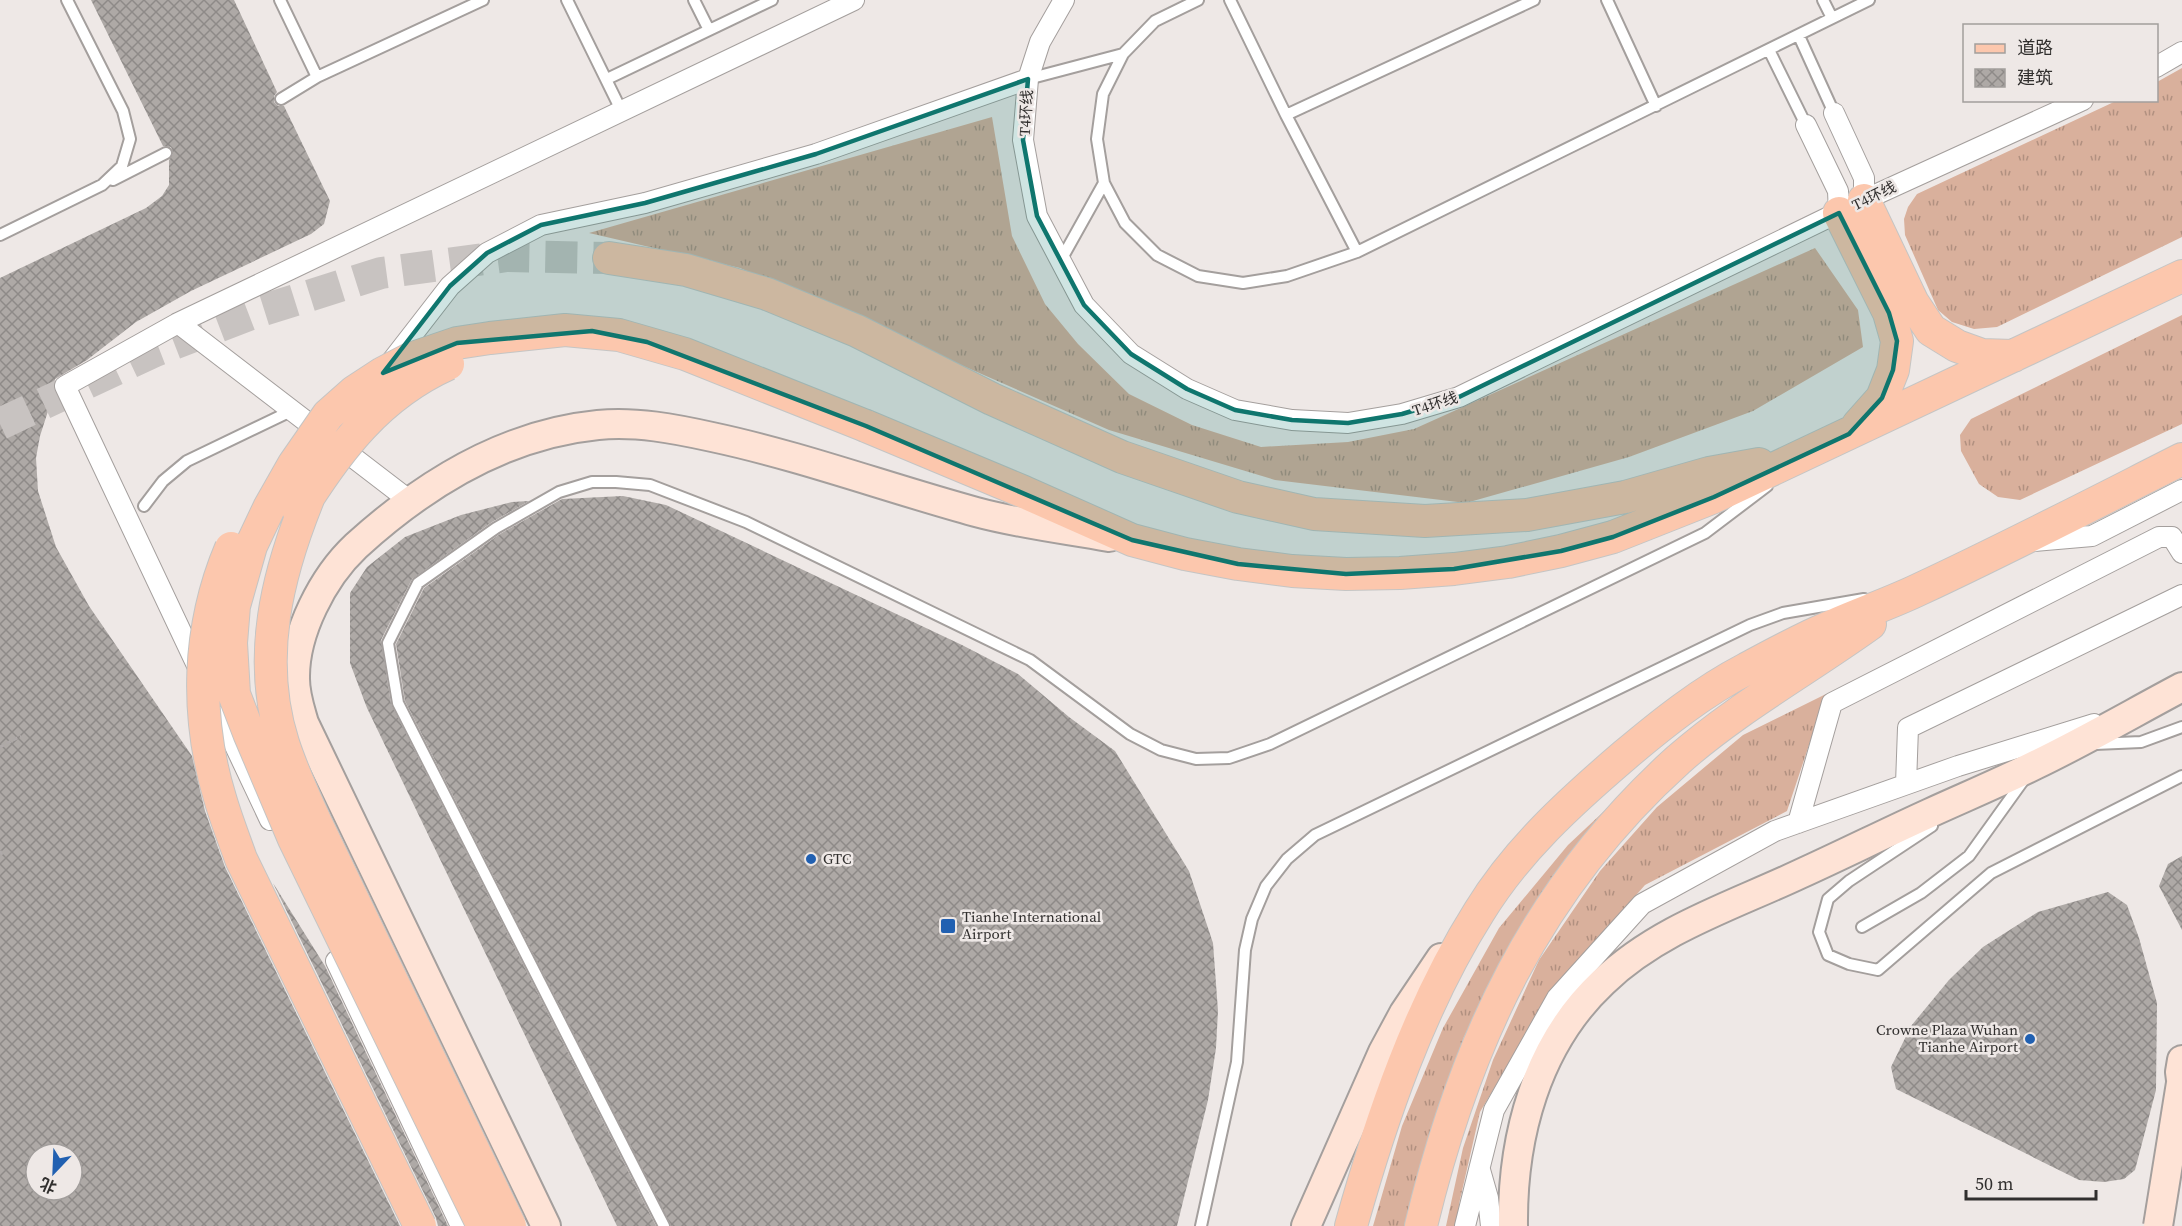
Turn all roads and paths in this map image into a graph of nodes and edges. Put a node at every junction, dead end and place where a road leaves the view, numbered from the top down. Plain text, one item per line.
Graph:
1 (67, 0) edge
2 (280, 0) edge
3 (483, 0) edge
4 (567, 0) edge
5 (694, 0) edge
6 (772, 0) edge
7 (855, 0) edge
8 (1064, 0) edge
9 (1198, 0) edge
10 (1230, 0) edge
11 (1534, 0) edge
12 (1607, 0) edge
13 (1823, 0) edge
14 (1869, 0) edge
15 (1832, 18) junction
16 (709, 30) junction
17 (1799, 36) junction
18 (1769, 50) junction
19 (2182, 52) edge
20 (1123, 54) junction
21 (2158, 66) edge
22 (317, 77) junction
23 (607, 79) junction
24 (1028, 80) junction
25 (281, 99) dead end
26 (2079, 102) edge
27 (1656, 106) junction
28 (621, 110) junction
29 (1834, 112) joint
30 (1286, 115) junction
31 (1806, 125) joint
32 (166, 153) dead end
33 (1104, 183) junction
34 (102, 185) junction
35 (1852, 206) junction
36 (0, 235) edge
37 (1358, 252) junction
38 (609, 258) tunnel mouth
39 (1061, 260) junction
40 (2182, 276) edge
41 (178, 323) junction
42 (519, 334) junction
43 (2013, 356) junction
44 (291, 411) junction
45 (330, 429) junction
46 (1849, 434) junction
47 (1804, 456) junction
48 (2182, 459) edge
49 (2182, 490) edge
50 (310, 494) junction
51 (410, 501) junction
52 (144, 506) dead end
53 (1132, 540) junction
54 (2016, 542) junction
55 (2182, 553) edge
56 (1915, 592) junction
57 (2182, 595) edge
58 (2182, 687) edge
59 (2137, 711) junction
60 (2182, 727) edge
61 (249, 733) junction
62 (21, 736) dead end
63 (2074, 745) junction
64 (0, 747) edge
65 (2034, 766) junction
66 (2182, 776) edge
67 (1906, 784) junction
68 (1966, 796) junction
69 (1798, 823) junction
70 (0, 851) edge
71 (3, 857) dead end
72 (1479, 912) junction
73 (1862, 927) dead end
74 (2182, 1077) edge
75 (1479, 1168) junction
76 (420, 1226) edge
77 (461, 1226) edge
78 (483, 1226) edge
79 (510, 1226) edge
80 (546, 1226) edge
81 (664, 1226) edge
82 (1201, 1226) edge
83 (1306, 1226) edge
84 (1351, 1226) edge
85 (1421, 1226) edge
86 (1466, 1226) edge
87 (1491, 1226) edge
88 (1513, 1226) edge
89 (2158, 1226) edge

1 - 34 lane
2 - 22 lane
3 - 22 lane
4 - 23 lane
5 - 16 lane
6 - 16 lane
7 - 28 street
8 - 24 street, T4环线
9 - 20 lane
10 - 30 lane
11 - 30 lane
12 - 27 lane
13 - 15 lane
14 - 15 lane
15 - 17 lane
16 - 23 lane
17 - 18 lane
17 - 29 lane
18 - 27 lane
18 - 31 lane
19 - 21 street
20 - 24 lane
20 - 33 lane
22 - 25 lane
23 - 28 lane
24 - 39 street, T4环线
24 - 45 street
26 - 35 street, T4环线
27 - 37 lane
28 - 41 street
29 - 35 street
30 - 37 lane
31 - 35 street
32 - 34 lane
33 - 37 lane
33 - 39 lane
34 - 36 lane
35 - 39 street, T4环线
35 - 43 main road
35 - 46 main road
38 - 47 main road
40 - 43 main road
41 - 44 street
41 - 77 street
42 - 45 main road, bridge
42 - 50 main road, bridge
42 - 53 main road, bridge
43 - 46 main road
44 - 45 street
44 - 52 lane
45 - 51 street
45 - 61 main road, bridge
45 - 76 main road, bridge
46 - 47 main road
47 - 53 main road
47 - 81 lane
48 - 54 main road
49 - 54 street
50 - 61 main road, bridge
50 - 79 main road, bridge
51 - 53 main road
51 - 80 main road
54 - 56 main road
55 - 69 street
56 - 72 main road
56 - 82 lane
56 - 85 main road
57 - 67 street
58 - 59 main road
59 - 63 main road
59 - 67 street
60 - 63 lane
61 - 78 main road, bridge
62 - 64 path
63 - 65 main road
65 - 68 main road
65 - 73 lane
66 - 68 lane
67 - 69 street
68 - 88 main road
69 - 75 street
70 - 71 path
72 - 83 main road
72 - 84 main road
74 - 89 main road, bridge
75 - 86 street
75 - 87 street

